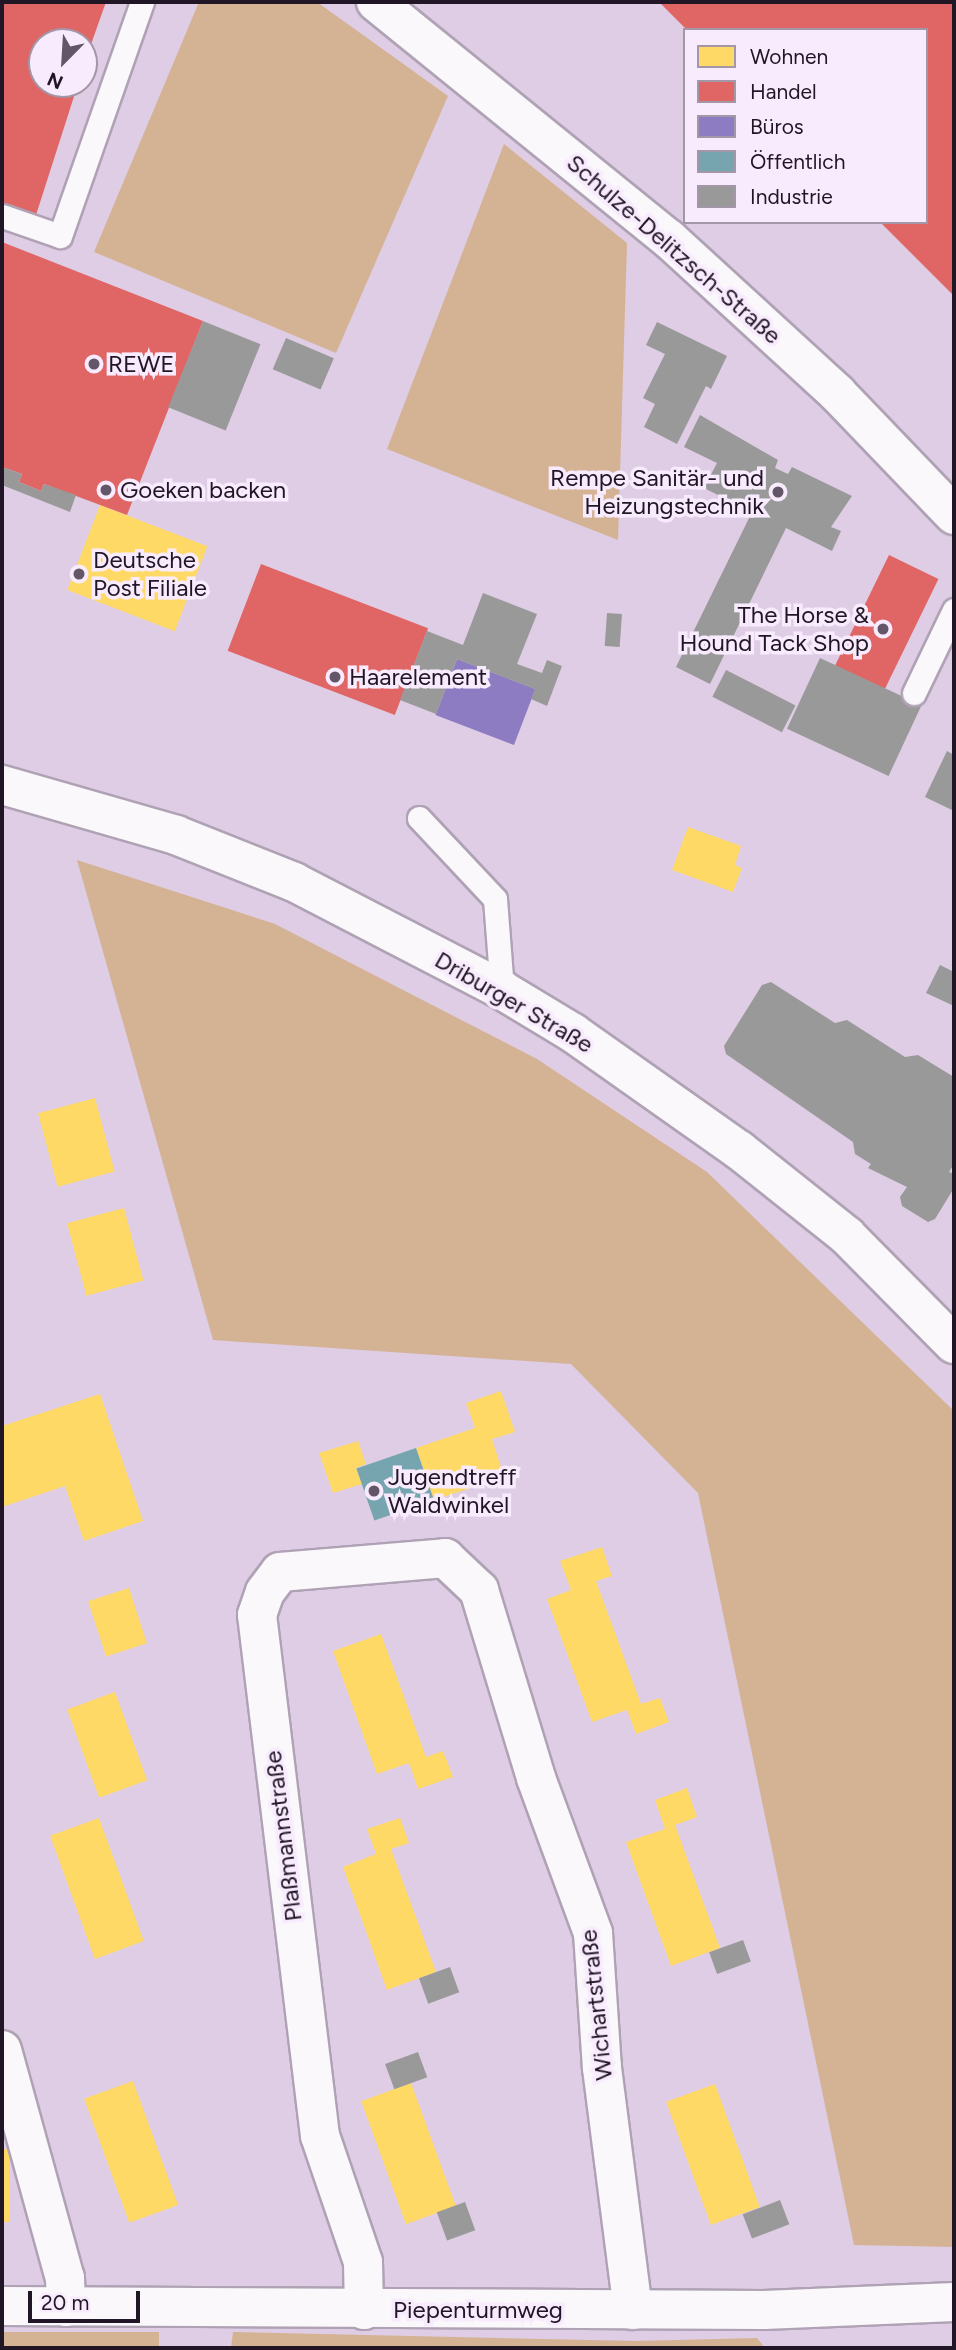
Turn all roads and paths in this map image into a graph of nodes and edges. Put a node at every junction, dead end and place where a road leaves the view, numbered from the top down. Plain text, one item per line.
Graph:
1 (142, 2) edge
2 (376, 2) edge
3 (2, 216) edge
4 (954, 515) edge
5 (954, 610) edge
6 (914, 693) dead end
7 (2, 785) edge
8 (419, 818) dead end
9 (502, 990) junction
10 (954, 1344) edge
11 (479, 1590) joint
12 (2, 2050) edge
13 (954, 2302) edge
14 (2, 2306) edge
15 (66, 2307) junction
16 (364, 2310) junction
17 (633, 2310) junction

1 - 3 lane
2 - 4 street, Schulze-Delitzsch-Straße
5 - 6 lane
7 - 9 street, Driburger Straße
8 - 9 lane
9 - 10 street, Driburger Straße
11 - 16 street, Plaßmannstraße
11 - 17 street, Wichartstraße
12 - 15 street
13 - 17 street, Piepenturmweg
14 - 15 street, Piepenturmweg
15 - 16 street, Piepenturmweg
16 - 17 street, Piepenturmweg

